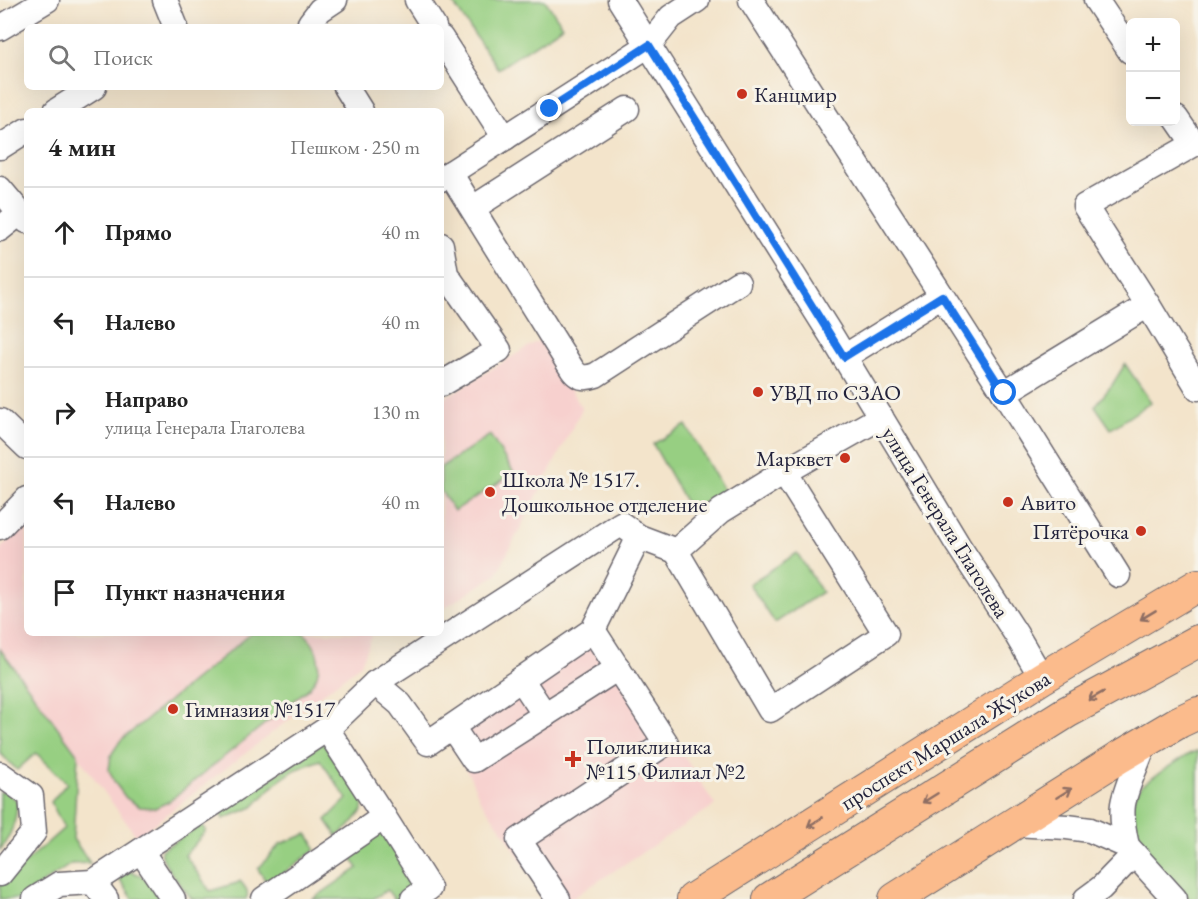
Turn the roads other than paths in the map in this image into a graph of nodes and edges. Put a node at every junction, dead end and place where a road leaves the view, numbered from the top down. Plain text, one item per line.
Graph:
1 (165, 0) edge
2 (335, 0) edge
3 (417, 0) edge
4 (620, 0) edge
5 (697, 0) edge
6 (751, 0) edge
7 (1096, 0) edge
8 (33, 4) edge
9 (175, 24) edge
10 (310, 24) edge
11 (432, 24) edge
12 (0, 28) edge
13 (444, 43) edge
14 (1126, 44) edge
15 (649, 45) junction
16 (89, 90) edge
17 (348, 90) edge
18 (61, 108) edge
19 (359, 108) edge
20 (627, 109) dead end
21 (1180, 123) edge
22 (24, 132) edge
23 (505, 138) junction
24 (1196, 143) edge
25 (0, 147) edge
26 (446, 176) edge
27 (0, 189) edge
28 (473, 208) junction
29 (23, 217) edge
30 (0, 229) edge
31 (444, 276) edge
32 (738, 283) dead end
33 (942, 296) junction
34 (1148, 305) junction
35 (844, 357) junction
36 (444, 382) edge
37 (1198, 388) edge
38 (1004, 393) junction
39 (881, 417) junction
40 (0, 421) edge
41 (24, 444) edge
42 (784, 472) junction
43 (24, 503) edge
44 (0, 527) edge
45 (639, 537) junction
46 (676, 551) junction
47 (1118, 575) dead end
48 (1198, 585) edge
49 (593, 630) junction
50 (1198, 632) edge
51 (1198, 641) edge
52 (1147, 667) junction
53 (618, 668) junction
54 (1042, 678) junction
55 (521, 679) junction
56 (375, 683) junction
57 (1198, 713) edge
58 (545, 715) junction
59 (452, 727) junction
60 (327, 729) junction
61 (1145, 742) junction
62 (0, 774) edge
63 (384, 817) junction
64 (1014, 824) junction
65 (1131, 850) junction
66 (141, 851) junction
67 (0, 874) edge
68 (99, 890) edge
69 (426, 895) edge
70 (35, 899) edge
71 (173, 899) edge
72 (264, 899) edge
73 (558, 899) edge
74 (693, 899) edge
75 (770, 899) edge
76 (895, 899) edge
77 (1086, 899) edge
78 (1175, 899) edge

1 - 9 street
2 - 10 street
3 - 11 street
4 - 15 street, улица Генерала Глаголева
5 - 15 street
6 - 33 street
7 - 14 street
8 - 12 street
13 - 23 street
15 - 23 street
15 - 35 street, улица Генерала Глаголева
16 - 18 street
17 - 19 street
20 - 28 street
21 - 24 street
22 - 25 street
23 - 26 street
24 - 34 street
26 - 28 street
27 - 29 street
28 - 32 street
29 - 30 street
31 - 36 street
33 - 35 street
33 - 38 street
34 - 37 street
34 - 38 street
35 - 39 street, улица Генерала Глаголева
38 - 47 street
39 - 42 street
39 - 54 street, улица Генерала Глаголева
40 - 41 street
42 - 46 street
42 - 46 street
43 - 44 street
45 - 46 street
45 - 49 street
45 - 56 street
48 -> 54 main road, проспект Маршала Жукова
49 - 53 street
49 - 55 street
50 - 52 street
51 - 52 main road, проспект Маршала Жукова
52 -> 75 main road, проспект Маршала Жукова
53 - 58 street
53 - 73 street
54 -> 74 main road, проспект Маршала Жукова
55 - 58 street
55 - 59 street
56 - 59 street
56 - 60 street
57 - 61 main road
58 - 59 street
60 - 63 street
60 - 66 street
64 -> 61 main road
61 - 65 street
62 - 67 street
63 - 69 street
63 - 72 street
64 - 65 street
64 - 76 main road
65 - 77 street
65 - 78 street
66 - 68 street
66 - 71 street
68 - 70 street

